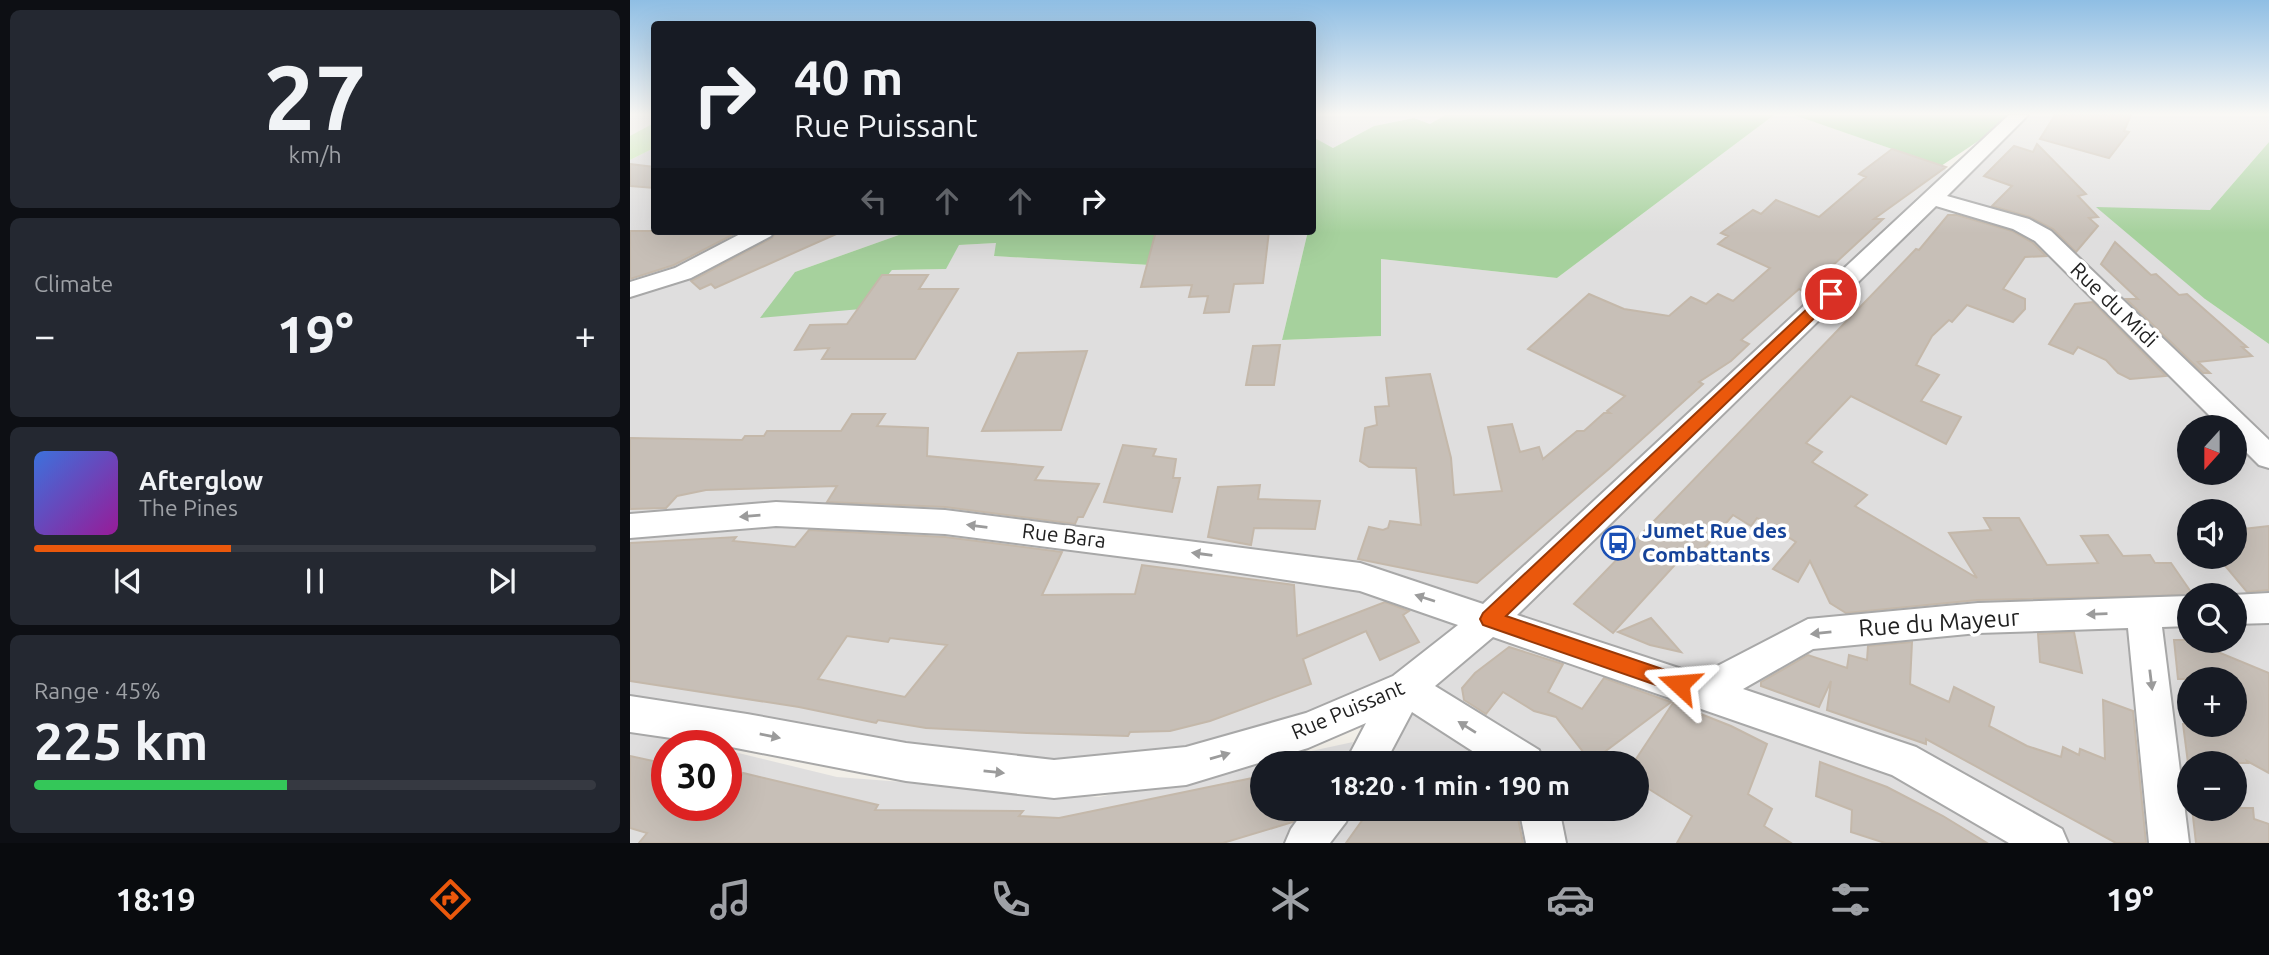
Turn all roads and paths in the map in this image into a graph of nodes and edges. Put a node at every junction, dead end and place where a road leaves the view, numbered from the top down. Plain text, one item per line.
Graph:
1 (1977, 154) edge
2 (1931, 198) junction
3 (755, 235) edge
4 (630, 290) edge
5 (2269, 457) edge
6 (630, 526) edge
7 (2269, 608) edge
8 (2247, 609) edge
9 (2177, 611) edge
10 (2143, 612) junction
11 (1490, 619) junction
12 (1406, 688) junction
13 (1703, 692) junction
14 (630, 714) edge
15 (1371, 751) edge
16 (1506, 751) edge
17 (1322, 821) edge
18 (1542, 821) edge
19 (1306, 843) edge
20 (1546, 843) edge
21 (2048, 843) edge
22 (2169, 843) edge

1 - 2 street, Rue Puissant
2 - 5 street, Rue du Midi
2 - 11 street, Rue Puissant
3 - 4 street
11 -> 6 street, Rue Bara
7 - 8 street
9 - 10 street, Rue du Mayeur
10 -> 13 street, Rue du Mayeur
10 -> 22 street
11 - 12 street, Rue Puissant
11 - 13 street, Rue Bara
14 -> 12 street, Rue Puissant
12 - 15 street
16 -> 12 street
13 - 21 street, Rue Bara
17 - 19 street
18 - 20 street

